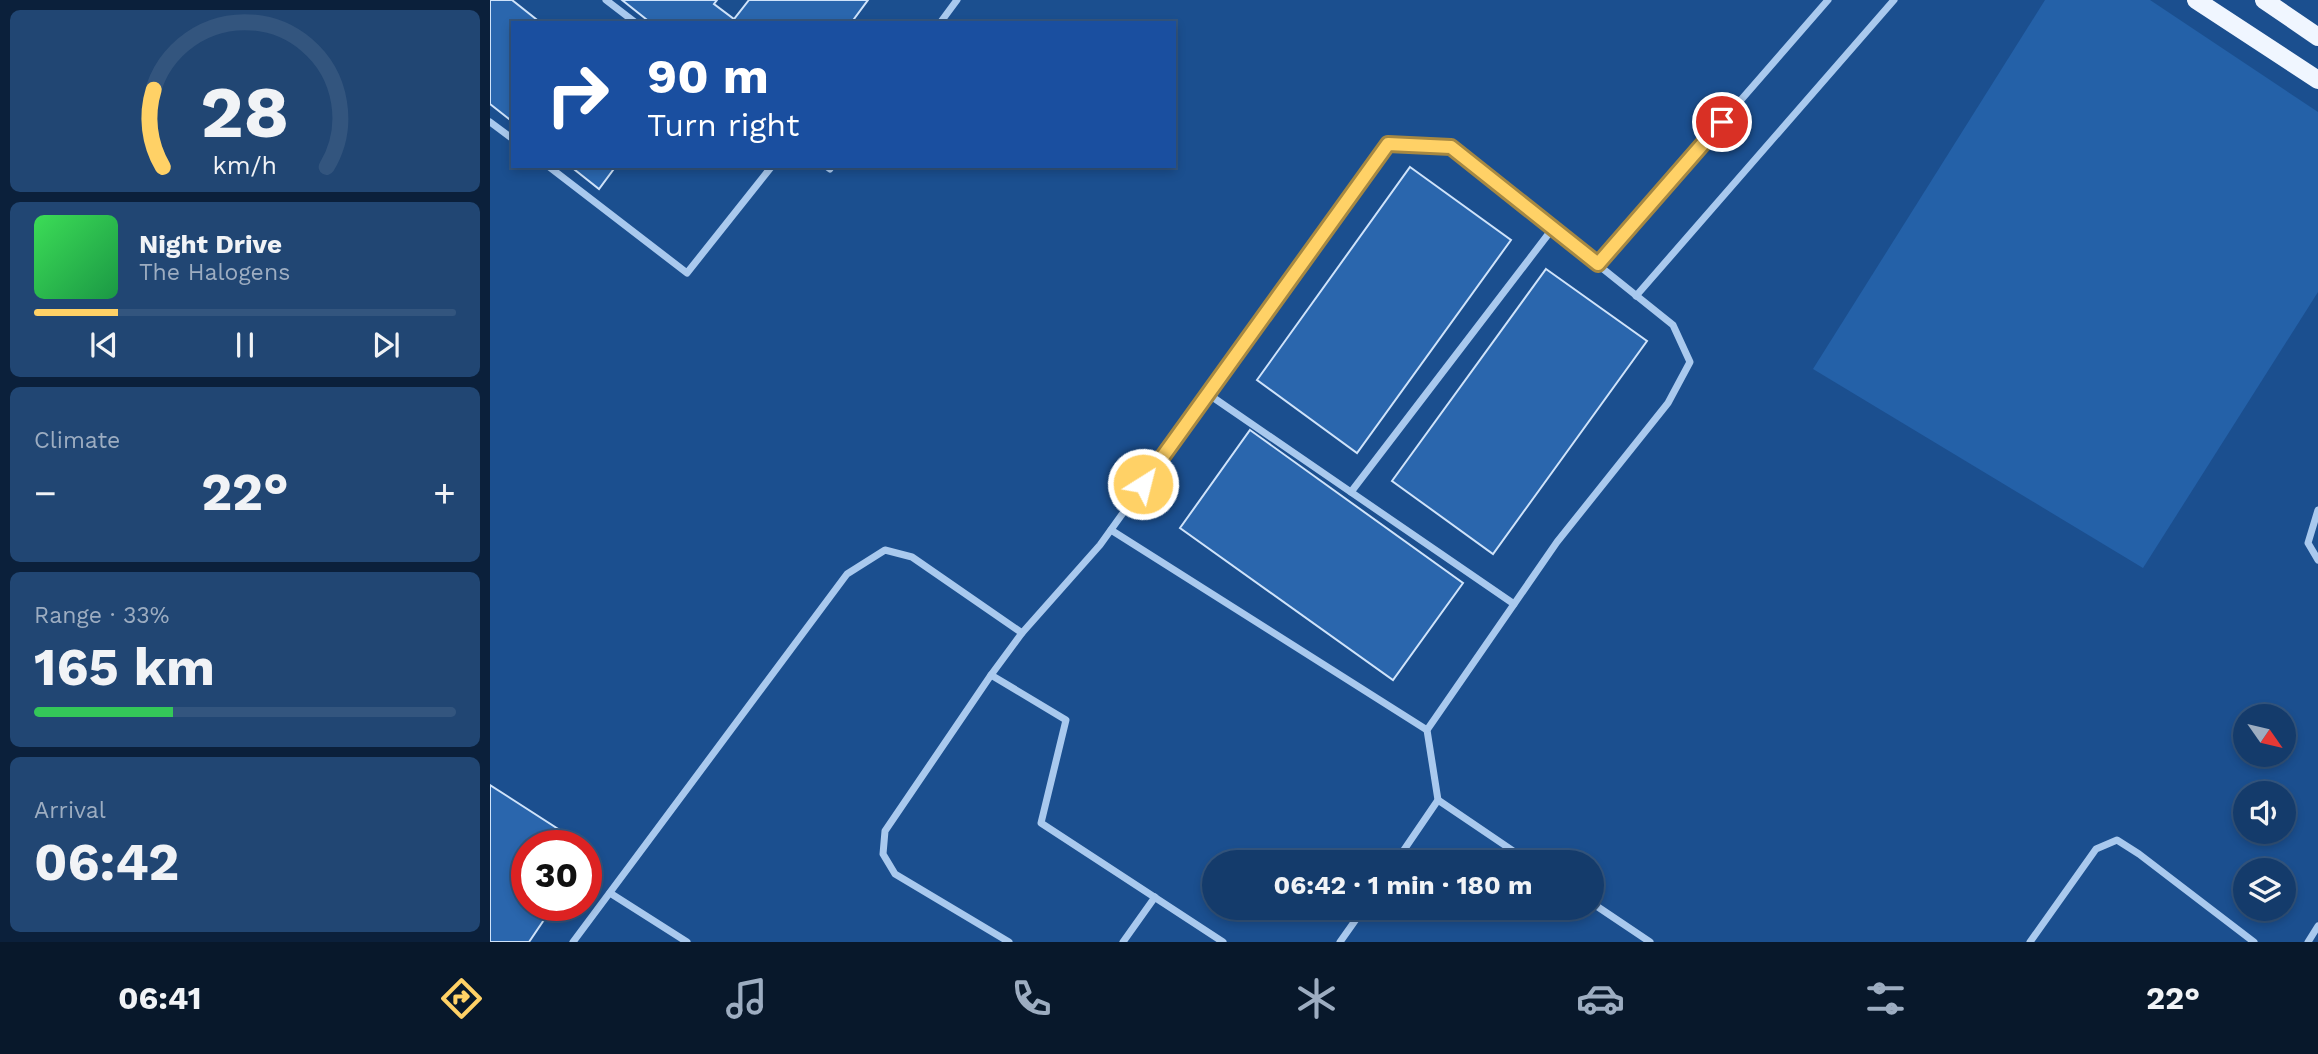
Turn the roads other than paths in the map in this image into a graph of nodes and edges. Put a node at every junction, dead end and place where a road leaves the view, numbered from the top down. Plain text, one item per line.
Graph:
1 (606, 0) edge
2 (957, 0) edge
3 (1828, 0) edge
4 (1894, 0) edge
5 (2196, 0) edge
6 (2264, 0) edge
7 (633, 21) edge
8 (941, 21) edge
9 (2318, 37) edge
10 (2318, 80) edge
11 (490, 122) edge
12 (511, 138) edge
13 (551, 168) edge
14 (770, 168) edge
15 (1553, 228) junction
16 (1598, 264) junction
17 (1636, 296) junction
18 (1208, 394) junction
19 (1351, 492) junction
20 (2318, 510) edge
21 (1111, 530) junction
22 (2318, 561) edge
23 (1514, 604) junction
24 (1022, 633) junction
25 (991, 675) junction
26 (1427, 730) junction
27 (1438, 800) junction
28 (1404, 850) edge
29 (1512, 850) edge
30 (610, 893) junction
31 (1155, 897) junction
32 (1604, 912) edge
33 (1356, 920) edge
34 (2318, 926) edge
35 (573, 942) edge
36 (687, 942) edge
37 (1009, 942) edge
38 (1123, 942) edge
39 (1223, 942) edge
40 (1340, 942) edge
41 (1650, 942) edge
42 (2030, 942) edge
43 (2254, 942) edge
44 (2308, 942) edge

1 - 7 street
2 - 8 street
3 - 16 street
4 - 17 street
5 - 10 main road
6 - 9 main road
11 - 12 street
13 - 14 street
15 - 16 street
15 - 18 street
15 - 19 street
16 - 17 street
17 - 23 street
18 - 19 street
18 - 21 street
19 - 23 street
20 - 22 street
21 - 24 street
21 - 26 street
23 - 26 street
24 - 25 street
24 - 30 street
25 - 31 street
25 - 37 street
26 - 27 street
27 - 28 street
27 - 29 street
30 - 35 street
30 - 36 street
31 - 38 street
31 - 39 street
32 - 41 street
33 - 40 street
34 - 44 street
42 - 43 street

